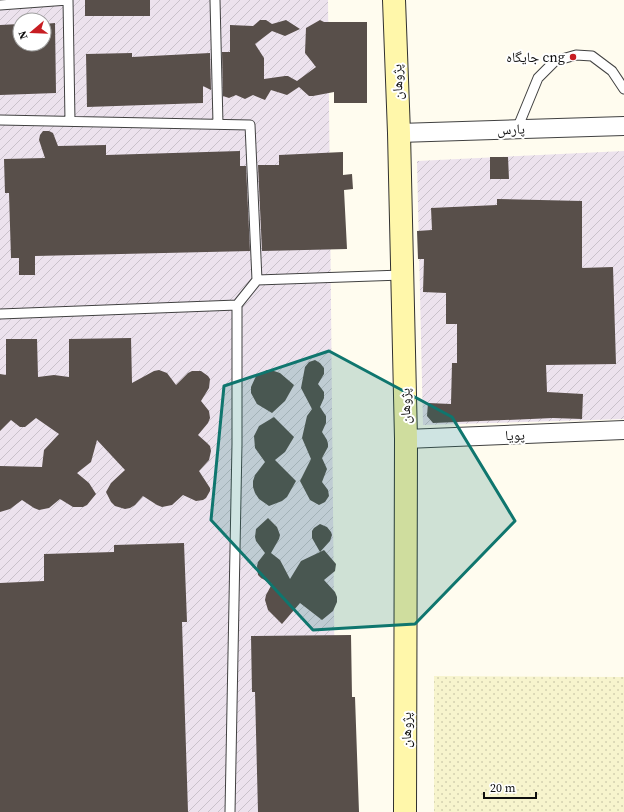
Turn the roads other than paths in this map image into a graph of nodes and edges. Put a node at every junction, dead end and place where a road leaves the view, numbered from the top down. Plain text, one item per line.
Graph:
1 (68, 0) edge
2 (214, 0) edge
3 (394, 0) edge
4 (0, 5) edge
5 (624, 89) edge
6 (0, 120) edge
7 (70, 122) junction
8 (218, 124) junction
9 (624, 126) edge
10 (517, 129) junction
11 (399, 133) junction
12 (402, 275) junction
13 (257, 280) junction
14 (237, 305) junction
15 (0, 314) edge
16 (624, 430) edge
17 (406, 439) junction
18 (230, 812) edge
19 (406, 812) edge

1 - 4 lane
1 - 7 lane
2 - 8 lane
3 - 11 main road, پژوهان
5 - 10 lane
6 - 7 lane
7 - 8 lane
8 - 13 lane
9 - 10 street, پارس
10 - 11 street, پارس
11 - 12 main road, پژوهان
12 - 13 lane
12 - 17 main road, پژوهان
13 - 14 lane
14 - 15 lane
14 - 18 lane
16 - 17 street, پویا
17 - 19 main road, پژوهان

